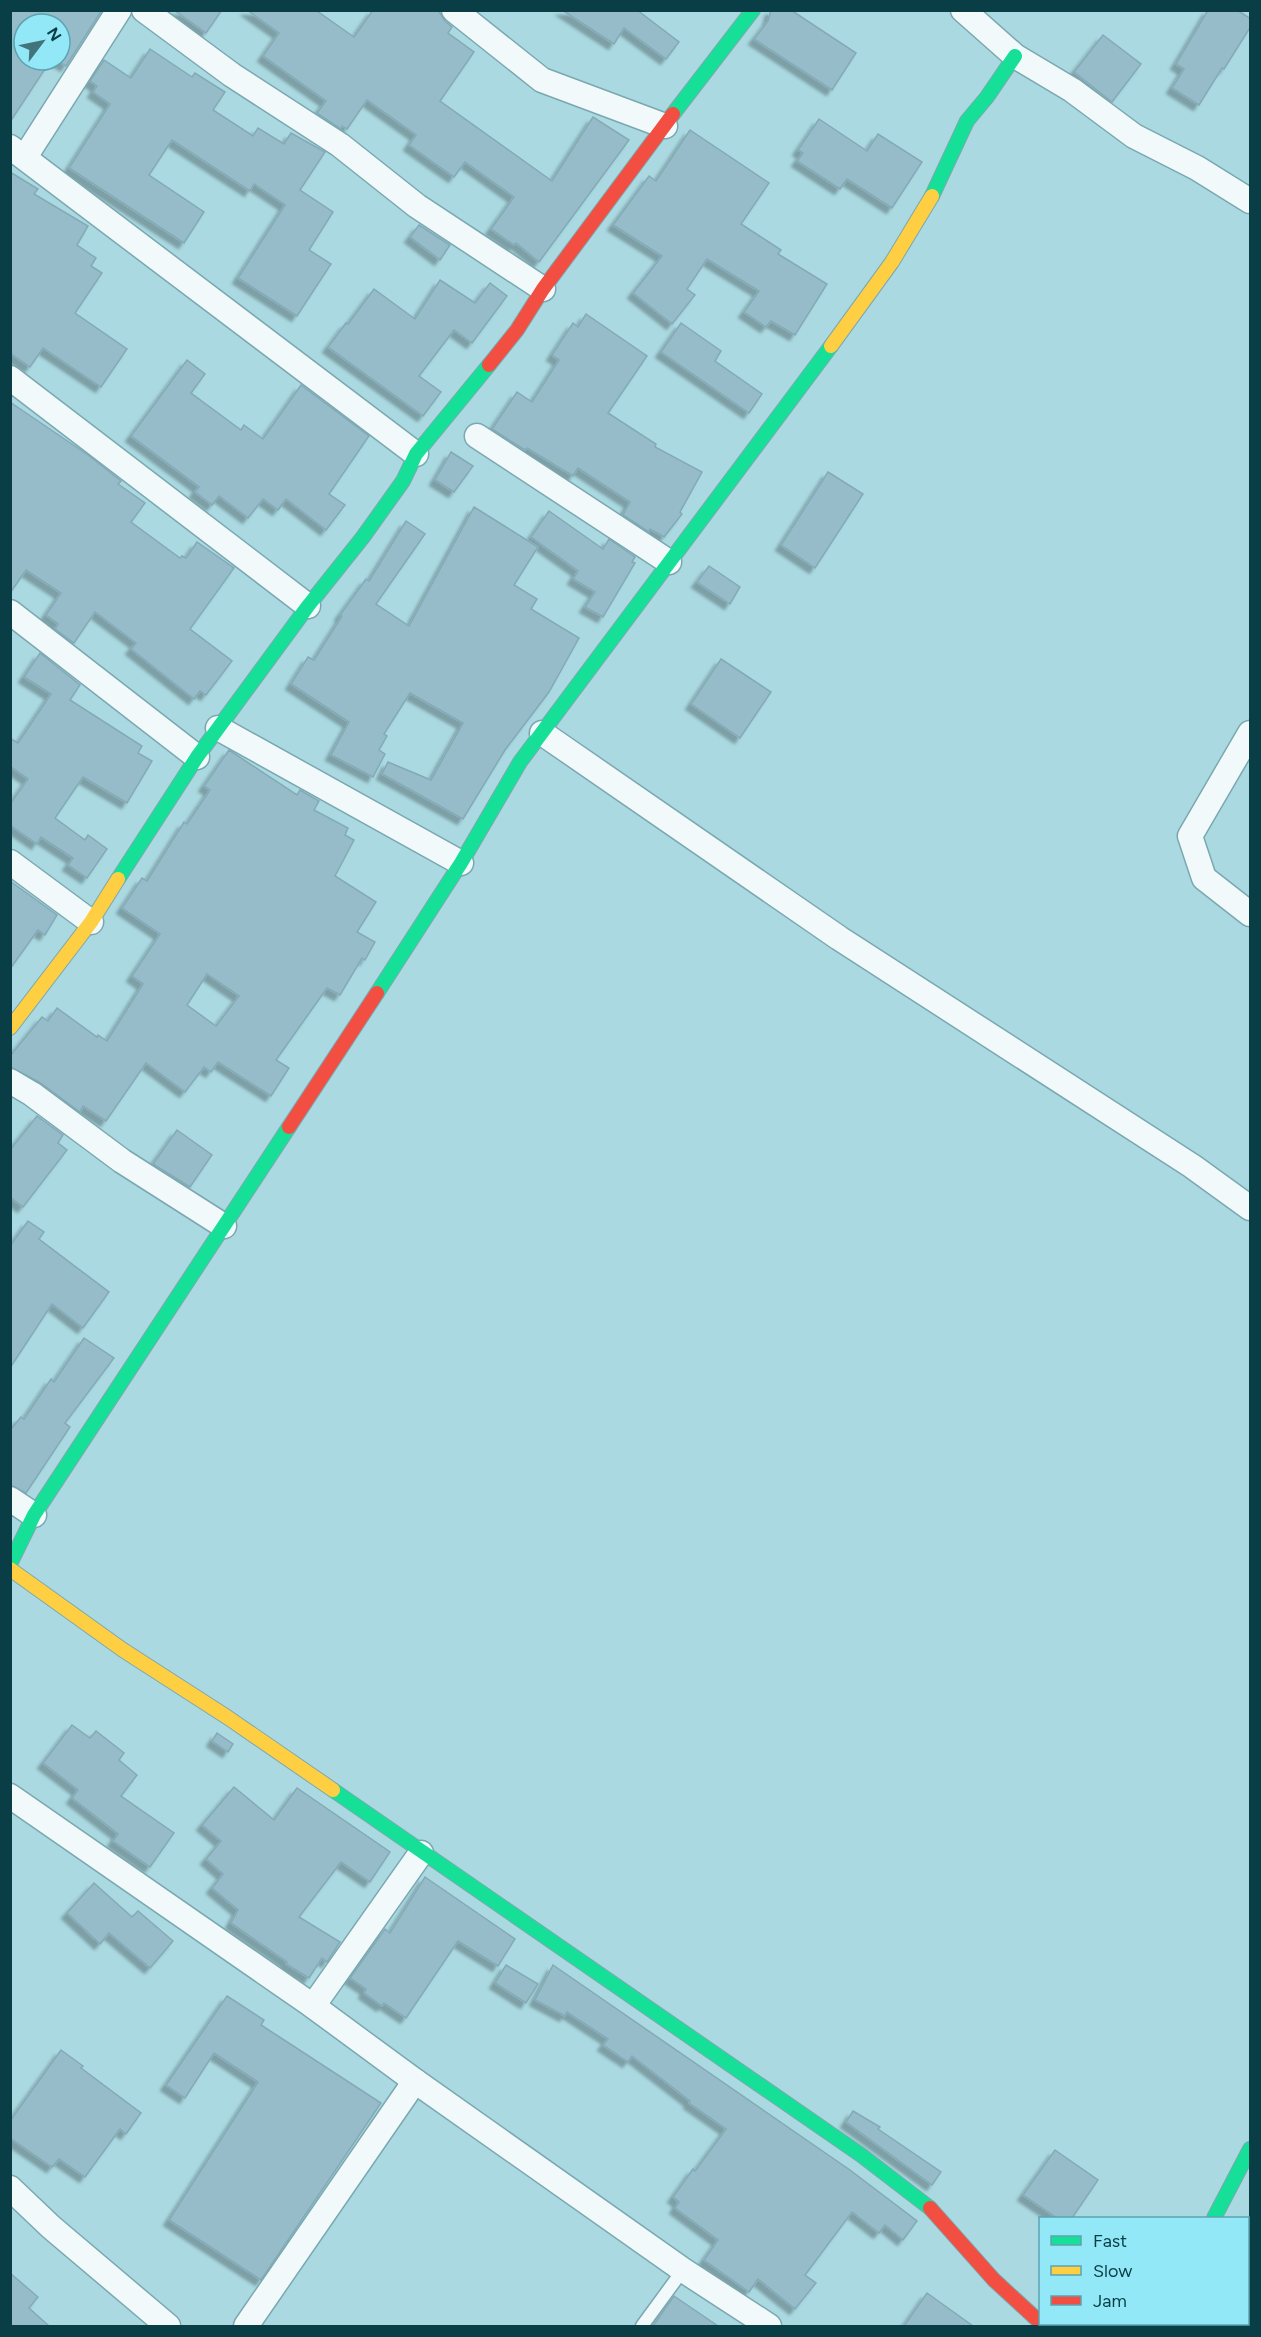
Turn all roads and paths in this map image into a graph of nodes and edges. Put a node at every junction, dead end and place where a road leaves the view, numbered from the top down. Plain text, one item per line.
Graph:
1 (119, 10) edge
2 (144, 10) edge
3 (454, 10) edge
4 (753, 10) edge
5 (963, 10) edge
6 (1015, 56) junction
7 (665, 126) junction
8 (18, 152) edge
9 (1251, 201) edge
10 (543, 289) junction
11 (10, 378) edge
12 (477, 435) dead end
13 (417, 454) junction
14 (669, 562) junction
15 (308, 606) junction
16 (10, 612) edge
17 (218, 728) junction
18 (542, 733) junction
19 (1251, 733) edge
20 (197, 757) junction
21 (10, 862) edge
22 (461, 863) junction
23 (1251, 914) edge
24 (91, 922) junction
25 (10, 1028) edge
26 (10, 1081) edge
27 (1251, 1208) edge
28 (224, 1226) junction
29 (10, 1499) edge
30 (34, 1515) junction
31 (10, 1564) edge
32 (10, 1569) edge
33 (10, 1796) edge
34 (421, 1853) junction
35 (313, 2006) junction
36 (415, 2081) junction
37 (1251, 2149) edge
38 (10, 2188) edge
39 (1215, 2217) edge
40 (683, 2270) junction
41 (1039, 2321) edge
42 (168, 2326) edge
43 (246, 2326) edge
44 (642, 2326) edge
45 (769, 2326) edge

1 - 8 street
2 - 10 street
3 - 7 street
4 - 7 street
5 - 6 street
6 - 9 street
6 - 14 street
7 - 10 street
8 - 13 street
10 - 13 street
11 - 15 street
12 - 14 street
13 - 15 street
14 - 18 street
15 - 17 street
16 - 20 street
17 - 20 street
17 - 22 street
18 - 22 street
18 - 27 street
19 - 23 street
20 - 24 street
21 - 24 street
22 - 28 street
24 - 25 street
26 - 28 street
28 - 30 street
29 - 30 street
30 - 31 street
32 - 34 street
33 - 35 street
34 - 35 street
34 - 41 street
35 - 36 street
36 - 40 street
36 - 43 street
37 - 39 street
38 - 42 street
40 - 44 lane
40 - 45 street

